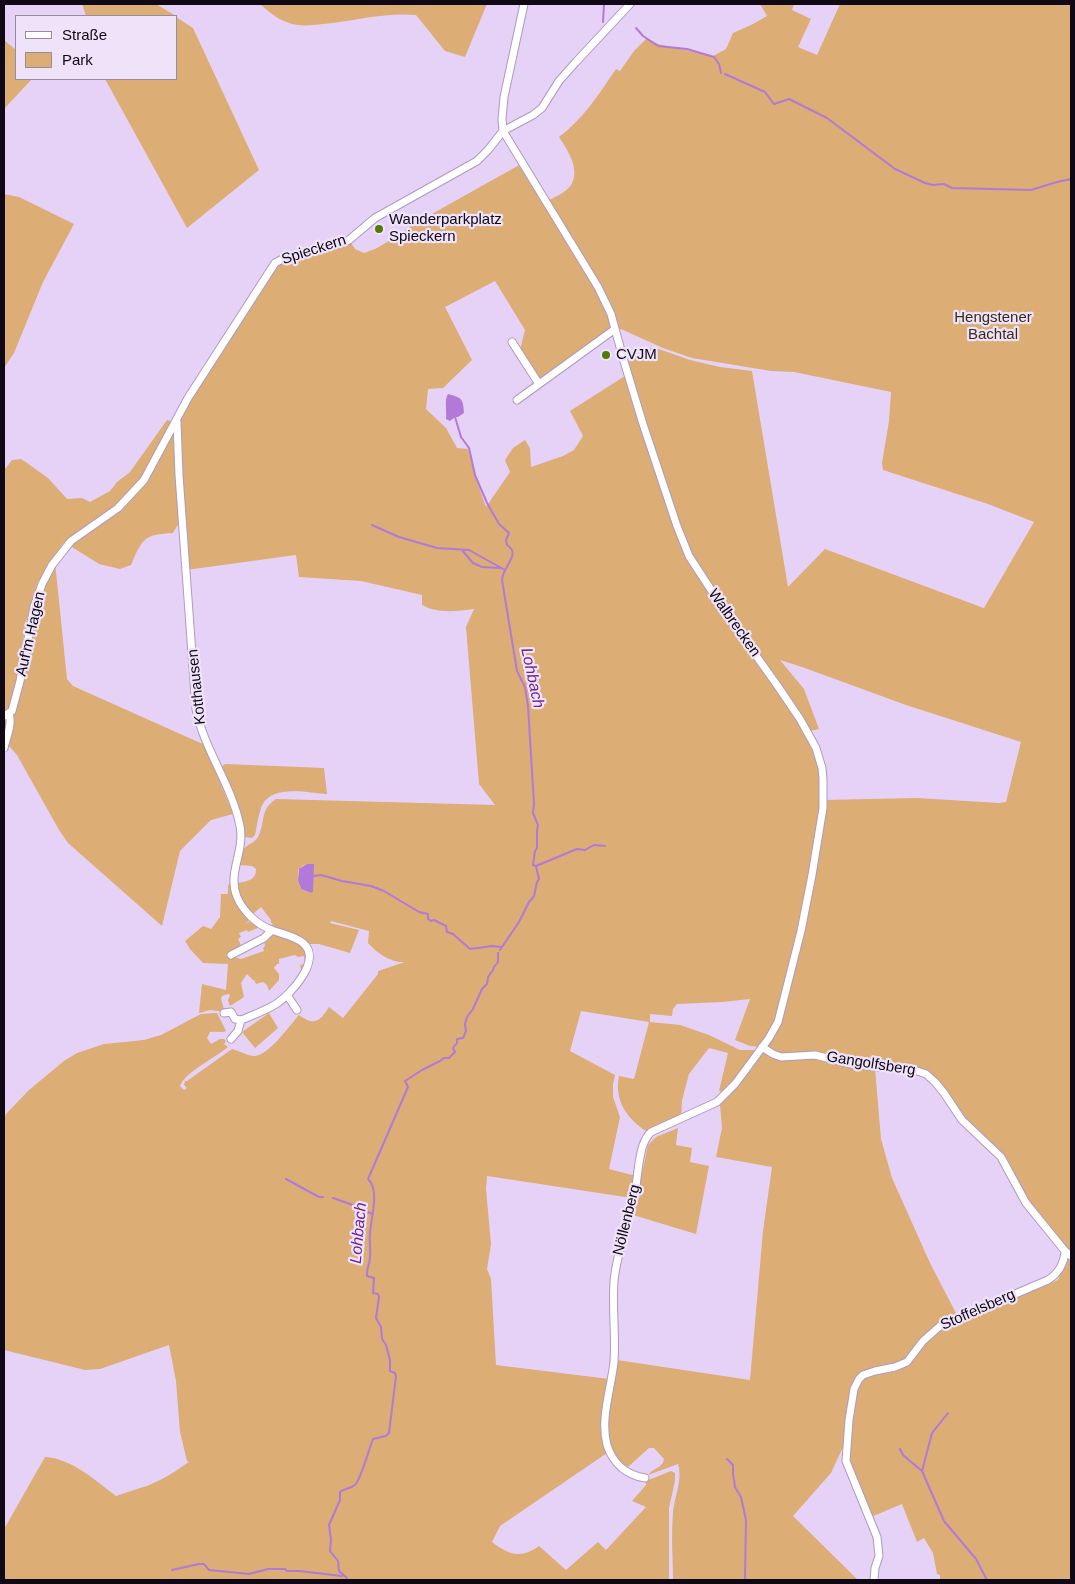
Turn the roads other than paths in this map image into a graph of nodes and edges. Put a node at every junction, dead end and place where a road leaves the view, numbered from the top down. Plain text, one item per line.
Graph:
1 (524, 4) edge
2 (630, 4) edge
3 (503, 131) junction
4 (615, 329) junction
5 (512, 342) dead end
6 (539, 384) junction
7 (517, 400) dead end
8 (177, 419) junction
9 (6, 715) edge
10 (4, 748) edge
11 (272, 930) junction
12 (231, 955) dead end
13 (287, 995) junction
14 (782, 1007) joint
15 (297, 1010) dead end
16 (224, 1013) dead end
17 (241, 1020) junction
18 (231, 1039) dead end
19 (762, 1047) junction
20 (1065, 1251) junction
21 (1071, 1256) edge
22 (645, 1478) dead end
23 (874, 1580) edge

1 - 3 street
2 - 3 street, Spieckern
3 - 4 street, Walbrecken
3 - 8 street, Spieckern
4 - 6 street
4 - 14 street, Walbrecken
5 - 6 street
6 - 7 street
8 - 9 street, Auf'm Hagen
8 - 11 street, Kotthausen
9 - 10 street, Auf'm Hagen
11 - 12 street
11 - 13 street, Kotthausen
13 - 15 street
13 - 17 street, Kotthausen
14 - 19 street, Nöllenberg
16 - 17 street
17 - 18 street
19 - 20 street, Gangolfsberg
19 - 22 street, Nöllenberg
20 - 21 street, Gangolfsberg
20 - 23 street, Stoffelsberg

